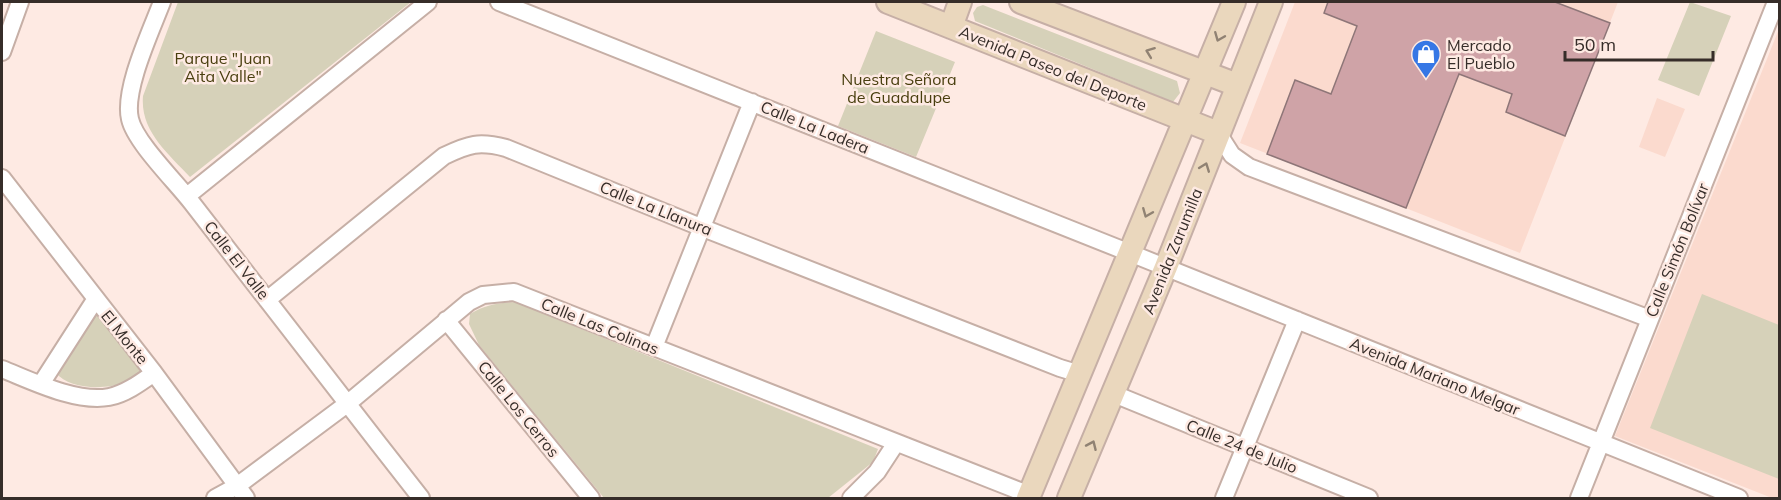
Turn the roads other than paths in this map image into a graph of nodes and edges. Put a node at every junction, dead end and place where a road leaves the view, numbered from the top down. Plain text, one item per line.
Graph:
1 (20, 2) edge
2 (162, 2) edge
3 (428, 2) edge
4 (499, 2) edge
5 (960, 2) edge
6 (1021, 2) edge
7 (1234, 2) edge
8 (1271, 2) edge
9 (1776, 2) edge
10 (901, 4) edge
11 (951, 27) junction
12 (2, 52) edge
13 (1205, 74) junction
14 (1237, 85) junction
15 (752, 102) junction
16 (1185, 120) junction
17 (1218, 133) junction
18 (2, 178) edge
19 (187, 196) junction
20 (703, 228) junction
21 (1130, 253) junction
22 (1166, 267) junction
23 (95, 300) junction
24 (267, 300) junction
25 (1650, 319) junction
26 (446, 320) junction
27 (1297, 320) junction
28 (654, 347) junction
29 (2, 369) edge
30 (154, 374) junction
31 (1080, 374) junction
32 (41, 384) junction
33 (1114, 394) junction
34 (347, 404) junction
35 (896, 443) junction
36 (1601, 443) junction
37 (1245, 446) junction
38 (242, 492) edge
39 (1029, 497) edge
40 (215, 498) edge
41 (421, 498) edge
42 (591, 498) edge
43 (851, 498) edge
44 (1069, 498) edge
45 (1224, 498) edge
46 (1369, 498) edge
47 (1579, 498) edge
48 (1739, 498) edge

1 - 12 street
2 - 19 street, Calle El Valle
3 - 19 street
4 - 15 street, Calle La Ladera
5 - 11 main road
13 -> 6 main road
7 -> 13 main road
8 - 14 main road, Avenida Zarumilla
9 - 25 street, Calle Simón Bolívar
10 - 11 main road, Avenida Paseo del Deporte
11 - 16 main road, Avenida Paseo del Deporte
13 - 14 main road
13 - 16 main road
14 - 17 main road, Avenida Zarumilla
15 - 20 street
15 - 21 street, Calle La Ladera
16 - 17 main road, Avenida Paseo del Deporte
16 -> 21 main road
22 -> 17 main road, Avenida Zarumilla
17 - 25 street
18 - 23 street, El Monte
19 - 24 street, Calle El Valle
20 - 24 street, Calle La Llanura
20 - 28 street
20 - 31 street, Calle La Llanura
21 - 22 street, Avenida Mariano Melgar
21 - 31 main road
22 - 27 street, Avenida Mariano Melgar
22 - 33 main road, Avenida Zarumilla
23 - 30 street, El Monte
23 - 32 street
24 - 34 street, Calle El Valle
25 - 36 street, Calle Simón Bolívar
26 - 28 street, Calle Las Colinas
26 - 34 street, Calle Las Colinas
26 - 42 street, Calle Los Cerros
27 - 36 street, Avenida Mariano Melgar
27 - 37 street
28 - 35 street, Calle Las Colinas
29 - 32 street
30 - 32 street
30 - 38 street, El Monte
31 - 39 main road
33 - 37 street, Calle 24 de Julio
44 -> 33 main road, Avenida Zarumilla
34 - 38 street, Calle Las Colinas
34 - 41 street, Calle El Valle
35 - 39 street, Calle Las Colinas
35 - 43 street
36 - 47 street, Calle Simón Bolívar
36 - 48 street, Avenida Mariano Melgar
37 - 45 street
37 - 46 street, Calle 24 de Julio
38 - 40 street, Calle Las Colinas

